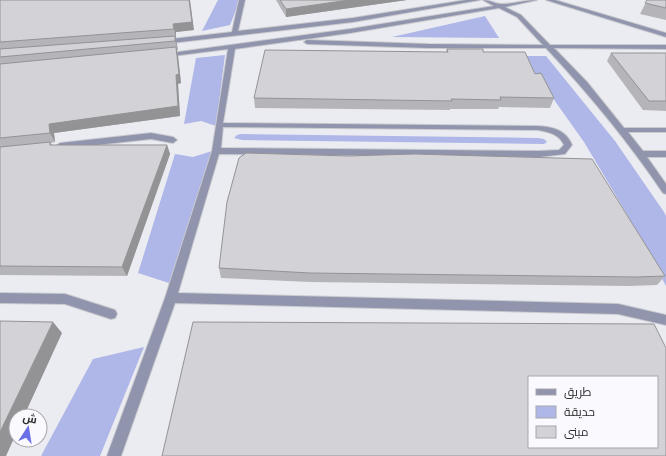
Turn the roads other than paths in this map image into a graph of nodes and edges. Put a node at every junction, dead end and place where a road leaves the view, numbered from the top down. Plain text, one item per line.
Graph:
1 (242, 0) edge
2 (476, 0) edge
3 (486, 0) edge
4 (534, 0) edge
5 (549, 0) edge
6 (500, 7) junction
7 (236, 34) junction
8 (666, 35) edge
9 (282, 40) junction
10 (155, 42) edge
11 (547, 46) junction
12 (232, 47) junction
13 (666, 47) edge
14 (157, 56) edge
15 (219, 125) junction
16 (622, 130) junction
17 (666, 130) edge
18 (173, 140) dead end
19 (48, 148) edge
20 (216, 151) junction
21 (641, 154) junction
22 (666, 154) edge
23 (666, 191) edge
24 (0, 298) edge
25 (171, 298) junction
26 (111, 314) dead end
27 (666, 320) edge
28 (114, 456) edge

1 - 7 street
2 - 7 street
3 - 6 street
4 - 6 street
5 - 8 street
6 - 9 street
6 - 11 street
7 - 10 street
9 - 11 street
9 - 12 street
11 - 13 street
11 - 16 street
12 - 14 street
12 - 15 street
15 - 20 street
15 - 20 street
16 - 17 street
16 - 21 street
18 - 19 street
20 - 25 street
21 - 22 street
21 - 23 street
24 - 26 street
25 - 27 street
25 - 28 street

